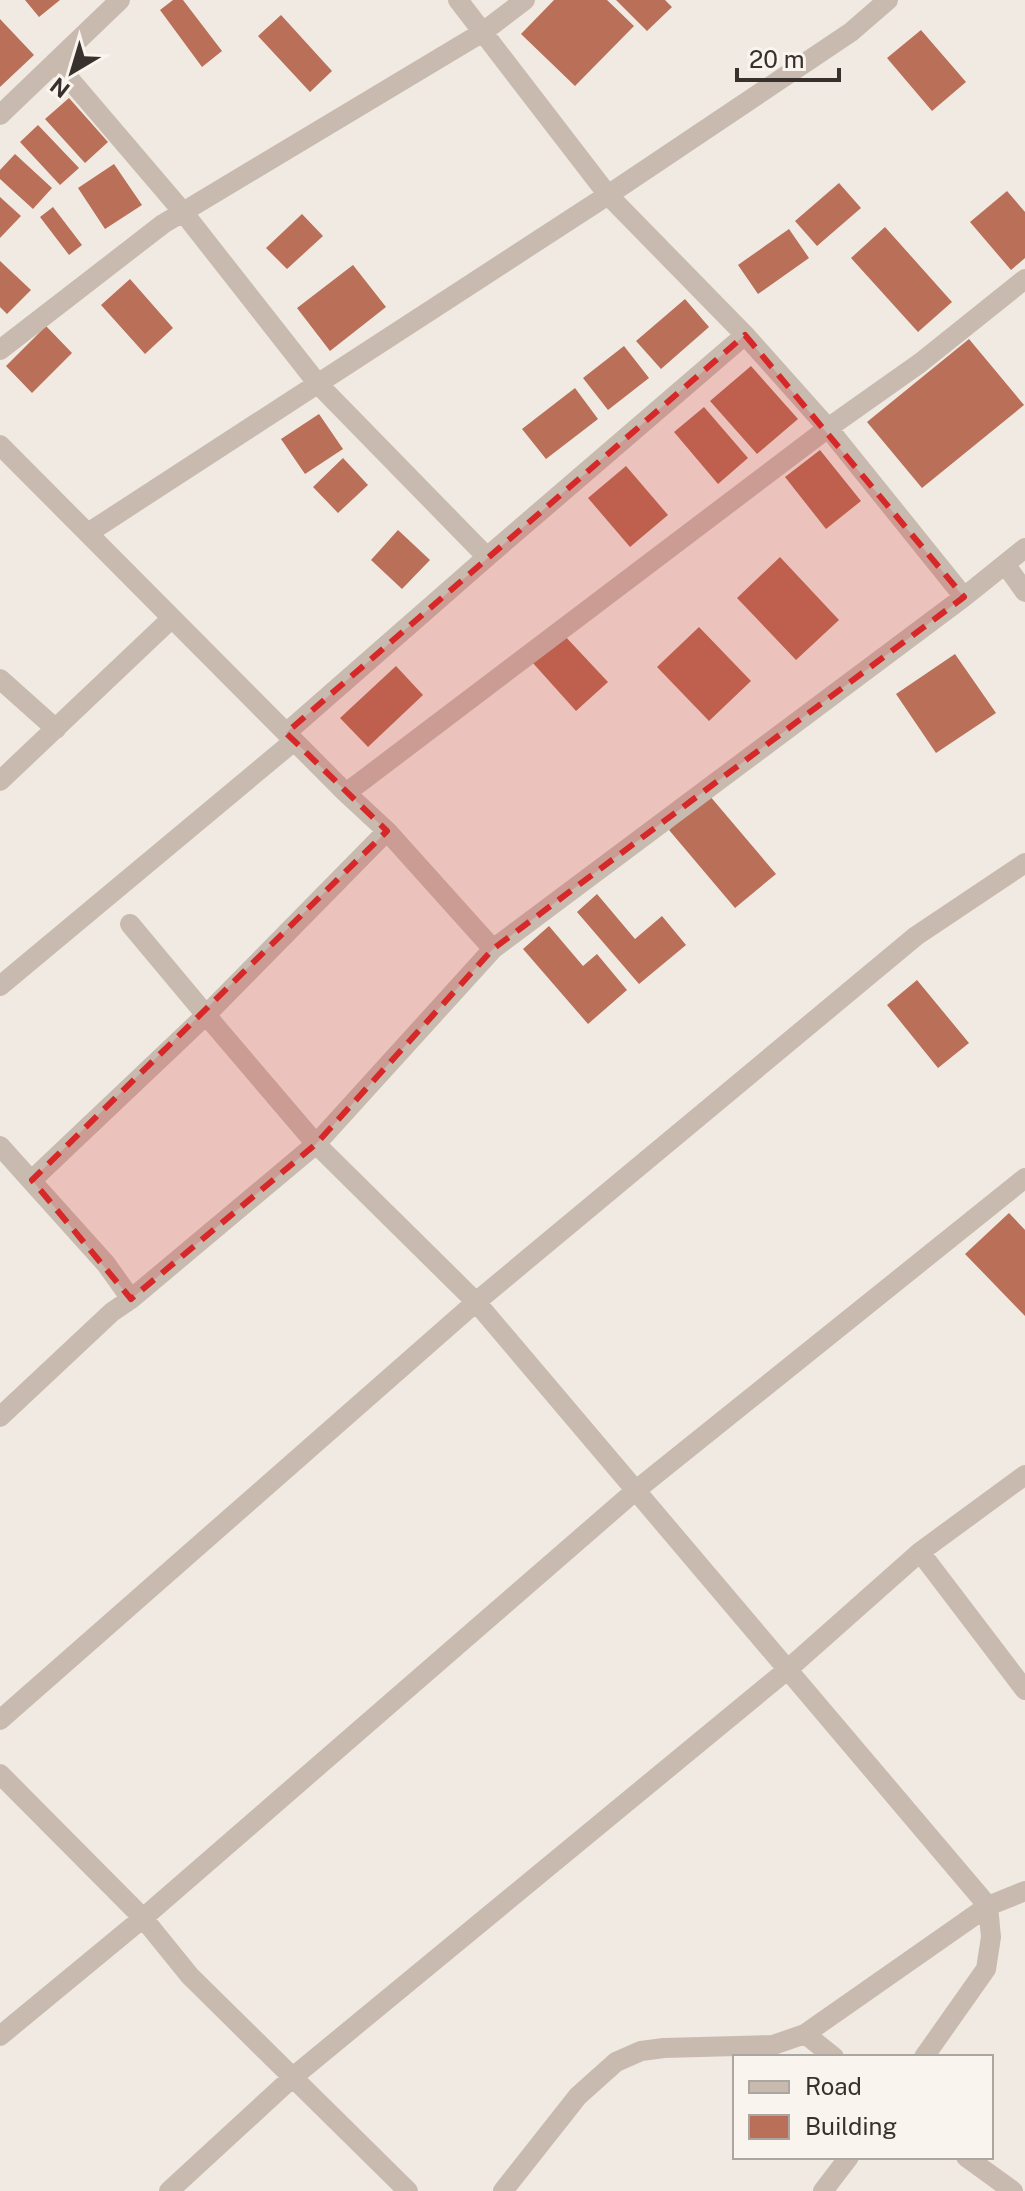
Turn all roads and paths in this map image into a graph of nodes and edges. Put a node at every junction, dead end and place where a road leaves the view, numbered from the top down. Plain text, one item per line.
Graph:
1 (120, 0) edge
2 (458, 0) edge
3 (525, 0) edge
4 (888, 0) edge
5 (483, 32) junction
6 (55, 62) junction
7 (0, 115) edge
8 (608, 195) junction
9 (183, 212) junction
10 (1025, 279) edge
11 (745, 335) junction
12 (0, 350) edge
13 (318, 384) junction
14 (828, 428) junction
15 (0, 445) edge
16 (88, 533) junction
17 (1025, 548) edge
18 (487, 557) junction
19 (1005, 564) junction
20 (1025, 592) edge
21 (964, 597) junction
22 (172, 618) junction
23 (0, 679) edge
24 (56, 729) junction
25 (290, 737) junction
26 (0, 781) edge
27 (346, 793) junction
28 (387, 831) junction
29 (1025, 863) edge
30 (130, 924) dead end
31 (493, 949) junction
32 (0, 986) edge
33 (206, 1015) junction
34 (316, 1144) junction
35 (0, 1146) edge
36 (1025, 1178) edge
37 (32, 1180) junction
38 (131, 1299) junction
39 (476, 1302) junction
40 (0, 1417) edge
41 (1025, 1475) edge
42 (635, 1491) junction
43 (920, 1552) junction
44 (787, 1670) junction
45 (1025, 1690) edge
46 (0, 1720) edge
47 (0, 1774) edge
48 (1025, 1891) edge
49 (988, 1906) junction
50 (143, 1918) junction
51 (805, 2034) junction
52 (0, 2036) edge
53 (831, 2055) edge
54 (925, 2055) edge
55 (293, 2077) junction
56 (847, 2159) edge
57 (969, 2159) edge
58 (169, 2191) edge
59 (408, 2191) edge
60 (503, 2191) edge
61 (823, 2191) edge
62 (1013, 2191) edge

1 - 6 street
2 - 5 street
3 - 5 street
4 - 8 street
5 - 8 street
5 - 9 street
6 - 7 street
6 - 9 street
8 - 11 street
8 - 13 street
9 - 12 street
9 - 13 street
10 - 14 street
11 - 14 street
11 - 18 street
13 - 16 street
13 - 18 street
14 - 21 street
14 - 27 street
15 - 16 street
16 - 22 street
17 - 19 street
18 - 25 street
19 - 20 street
19 - 21 street
21 - 31 street
22 - 24 street
22 - 25 street
23 - 24 street
24 - 26 street
25 - 27 street
25 - 32 street
27 - 28 street
28 - 31 street
28 - 33 street
29 - 39 street
30 - 33 street
31 - 34 street
33 - 34 street
33 - 37 street
34 - 38 street
34 - 39 street
35 - 37 street
36 - 42 street
37 - 38 street
38 - 40 street
39 - 42 street
39 - 46 street
41 - 43 street
42 - 44 street
42 - 50 street
43 - 44 street
43 - 45 street
44 - 49 street
44 - 55 street
47 - 50 street
48 - 49 street
49 - 51 street
49 - 54 street
50 - 52 street
50 - 55 street
51 - 53 street
51 - 60 street
55 - 58 street
55 - 59 street
56 - 61 street
57 - 62 street

